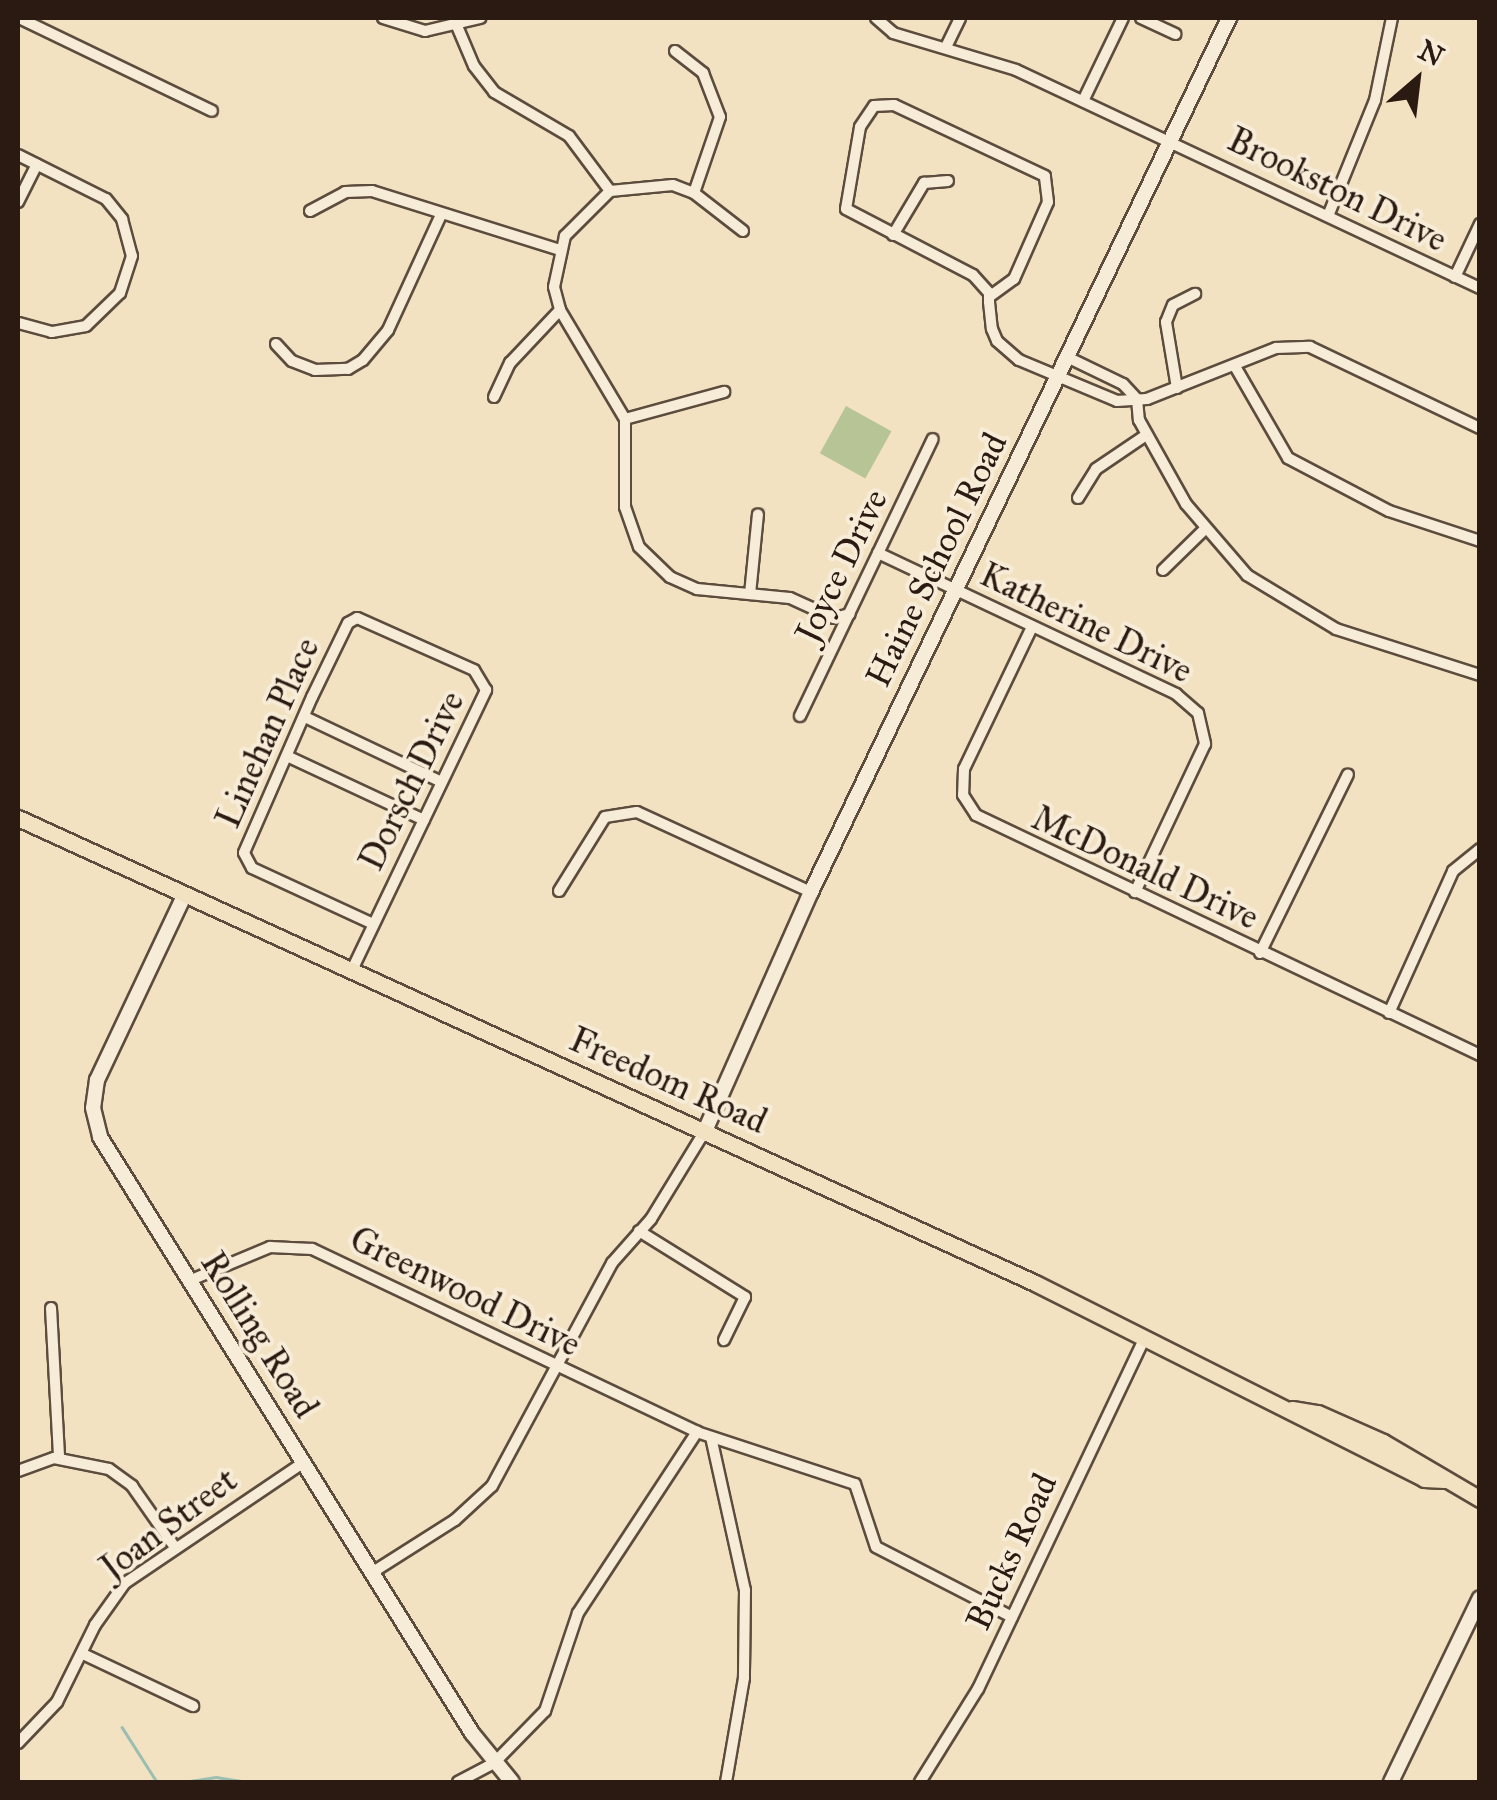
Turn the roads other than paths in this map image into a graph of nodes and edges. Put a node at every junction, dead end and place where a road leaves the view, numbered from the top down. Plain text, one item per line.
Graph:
1 (19, 18) edge
2 (383, 18) edge
3 (480, 18) edge
4 (876, 18) edge
5 (960, 18) edge
6 (1123, 18) edge
7 (1141, 18) edge
8 (1229, 18) edge
9 (1392, 18) edge
10 (36, 21) edge
11 (457, 26) junction
12 (1176, 34) dead end
13 (946, 47) junction
14 (675, 51) dead end
15 (1083, 101) junction
16 (212, 111) dead end
17 (1171, 141) junction
18 (18, 155) edge
19 (37, 164) junction
20 (948, 180) dead end
21 (610, 191) junction
22 (694, 193) junction
23 (18, 202) edge
24 (310, 211) dead end
25 (441, 215) junction
26 (1328, 216) junction
27 (1480, 224) edge
28 (742, 232) dead end
29 (894, 235) junction
30 (560, 250) junction
31 (1454, 277) junction
32 (1480, 288) edge
33 (1195, 294) dead end
34 (989, 297) junction
35 (560, 310) junction
36 (18, 323) edge
37 (276, 344) dead end
38 (1067, 357) junction
39 (1236, 368) junction
40 (1058, 379) junction
41 (1178, 388) junction
42 (724, 392) dead end
43 (494, 397) dead end
44 (1137, 399) junction
45 (625, 419) junction
46 (1480, 428) edge
47 (1146, 435) junction
48 (933, 439) dead end
49 (1078, 498) dead end
50 (758, 514) dead end
51 (1204, 530) junction
52 (1480, 541) edge
53 (878, 553) junction
54 (1163, 570) dead end
55 (957, 590) junction
56 (750, 594) junction
57 (850, 614) junction
58 (364, 619) joint
59 (1032, 627) junction
60 (1480, 675) edge
61 (800, 716) dead end
62 (307, 718) junction
63 (289, 757) junction
64 (1348, 774) dead end
65 (442, 782) junction
66 (18, 818) edge
67 (424, 820) junction
68 (1480, 849) edge
69 (559, 891) dead end
70 (810, 892) junction
71 (1136, 892) junction
72 (184, 896) junction
73 (373, 924) junction
74 (1260, 952) junction
75 (351, 973) junction
76 (1389, 1014) junction
77 (1480, 1055) edge
78 (706, 1131) junction
79 (640, 1231) junction
80 (191, 1280) junction
81 (51, 1308) dead end
82 (1144, 1339) junction
83 (724, 1340) dead end
84 (557, 1367) junction
85 (697, 1432) junction
86 (711, 1437) junction
87 (59, 1458) junction
88 (303, 1463) junction
89 (18, 1471) edge
90 (1480, 1499) edge
91 (174, 1546) junction
92 (373, 1572) junction
93 (1480, 1598) edge
94 (1012, 1618) junction
95 (83, 1654) junction
96 (193, 1706) dead end
97 (18, 1743) edge
98 (494, 1762) junction
99 (458, 1782) edge
100 (512, 1782) edge
101 (726, 1782) edge
102 (920, 1782) edge
103 (1392, 1782) edge

1 - 10 street
2 - 11 street
3 - 11 street
4 - 13 street, Brookston Drive
5 - 13 street
6 - 15 street
7 - 12 street
8 - 17 street, Haine School Road
9 - 26 street
10 - 16 street
11 - 21 street
13 - 15 street, Brookston Drive
14 - 22 street
15 - 17 street, Brookston Drive
17 - 26 street, Brookston Drive
17 - 38 street, Haine School Road
18 - 19 street
19 - 23 street
19 - 36 street
20 - 29 street
21 - 22 street
21 - 30 street
22 - 28 street
24 - 25 street
25 - 30 street
25 - 37 street
26 - 31 street, Brookston Drive
27 - 31 street
29 - 34 street
29 - 34 street
30 - 35 street
31 - 32 street, Brookston Drive
33 - 41 street
34 - 40 street
35 - 43 street
35 - 45 street
38 - 40 street, Haine School Road
38 - 44 street
39 - 41 street
39 - 46 street
39 - 52 street
40 - 44 street
40 - 55 street, Haine School Road
41 - 44 street
42 - 45 street
44 - 47 street
45 - 56 street
47 - 49 street
47 - 51 street
48 - 53 street, Joyce Drive
50 - 56 street
51 - 54 street
51 - 60 street
53 - 55 street, Katherine Drive
53 - 57 street, Joyce Drive
55 - 59 street, Katherine Drive
55 - 70 street, Haine School Road
56 - 57 street
57 - 61 street, Joyce Drive
58 - 62 street, Linehan Place
58 - 65 street, Dorsch Drive
59 - 71 street, Katherine Drive
59 - 71 street, McDonald Drive
62 - 63 street, Linehan Place
62 - 65 street
63 - 67 street
63 - 73 street, Linehan Place
64 - 74 street
65 - 67 street, Dorsch Drive
66 - 72 main road, Freedom Road
67 - 73 street, Dorsch Drive
68 - 76 street
69 - 70 street
70 - 78 street, Haine School Road
71 - 74 street, McDonald Drive
72 - 75 main road, Freedom Road
72 - 80 street, Rolling Road
73 - 75 street, Dorsch Drive
74 - 76 street, McDonald Drive
75 - 78 main road, Freedom Road
76 - 77 street, McDonald Drive
78 - 79 street
78 - 82 main road, Freedom Road
79 - 83 street
79 - 84 street
80 - 84 street, Greenwood Drive
80 - 88 street, Rolling Road
81 - 87 street
82 - 90 main road, Freedom Road
82 - 94 street, Bucks Road
84 - 85 street, Greenwood Drive
84 - 92 street
85 - 86 street, Greenwood Drive
85 - 98 street
86 - 94 street, Greenwood Drive
86 - 101 street
87 - 89 street
87 - 91 street
88 - 91 street, Joan Street
88 - 92 street, Rolling Road
91 - 95 street, Joan Street
92 - 98 street, Rolling Road
93 - 103 street
94 - 102 street, Bucks Road
95 - 96 street
95 - 97 street, Joan Street
98 - 99 street
98 - 100 street, Rolling Road

